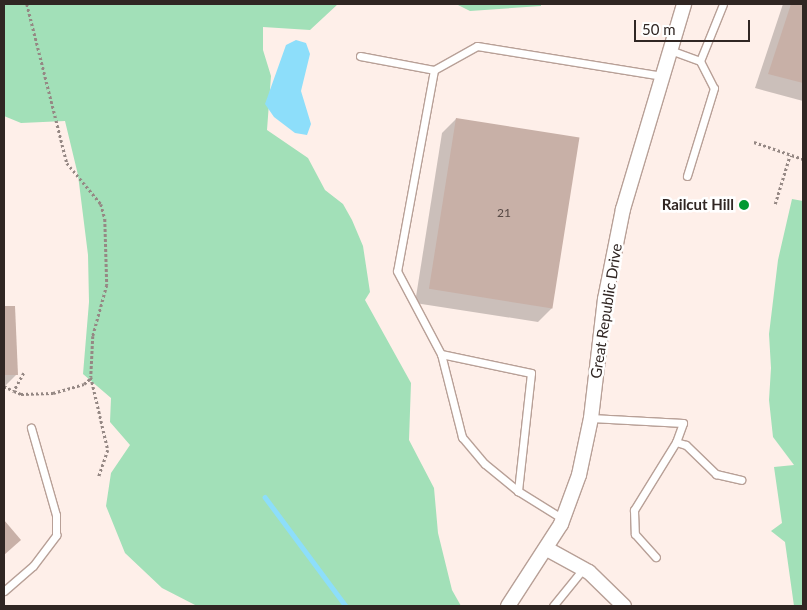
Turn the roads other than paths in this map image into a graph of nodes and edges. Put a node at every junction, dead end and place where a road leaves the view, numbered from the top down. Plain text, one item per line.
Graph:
1 (684, 4) edge
2 (723, 4) edge
3 (670, 50) junction
4 (360, 56) dead end
5 (700, 61) junction
6 (434, 70) junction
7 (663, 76) junction
8 (687, 176) dead end
9 (441, 354) junction
10 (592, 418) junction
11 (31, 428) dead end
12 (676, 442) junction
13 (741, 480) dead end
14 (518, 491) junction
15 (563, 519) junction
16 (547, 549) junction
17 (656, 557) dead end
18 (583, 569) junction
19 (4, 591) edge
20 (508, 606) edge
21 (553, 606) edge
22 (624, 606) edge

1 - 3 street, Great Republic Drive
2 - 5 lane
3 - 5 lane
3 - 7 street, Great Republic Drive
4 - 6 lane
5 - 8 lane
6 - 7 lane
6 - 9 lane
7 - 10 street, Great Republic Drive
9 - 14 lane
9 - 14 lane
10 - 12 lane
10 - 15 street, Great Republic Drive
11 - 19 lane
12 - 13 lane
12 - 17 lane
14 - 15 lane
15 - 16 street, Great Republic Drive
16 - 18 street
16 - 20 street, Great Republic Drive
18 - 21 lane
18 - 22 street

